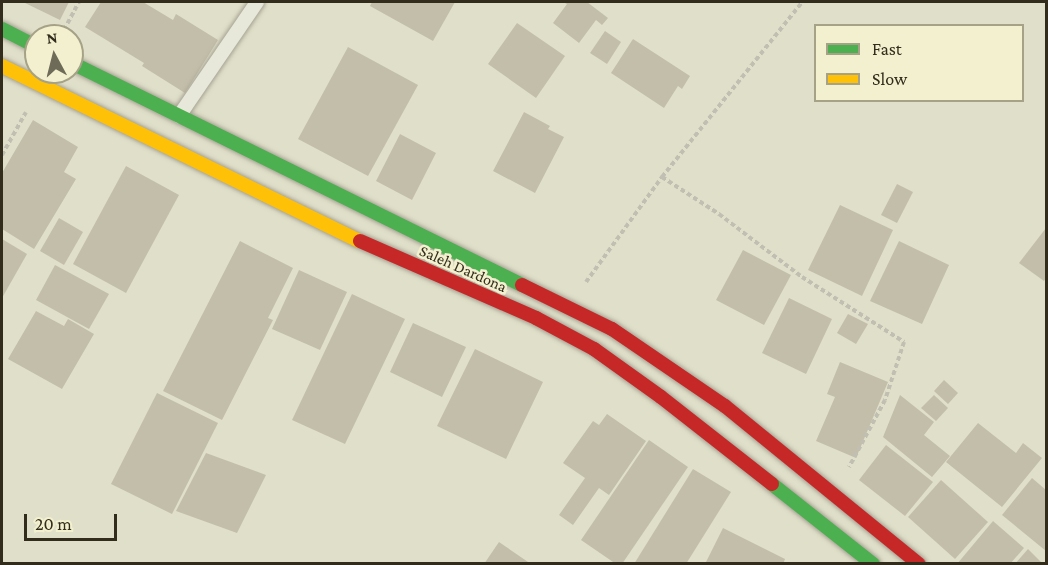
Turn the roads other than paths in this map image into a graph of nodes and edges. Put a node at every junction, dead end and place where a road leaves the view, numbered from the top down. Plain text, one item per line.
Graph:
1 (256, 2) edge
2 (2, 29) edge
3 (24, 40) edge
4 (2, 66) edge
5 (84, 69) edge
6 (179, 116) junction
7 (873, 564) edge
8 (919, 564) edge

1 - 6 lane
2 - 3 street
4 - 7 street, Saleh Dardona
5 - 6 street, Saleh Dardona
6 - 8 street, Saleh Dardona

